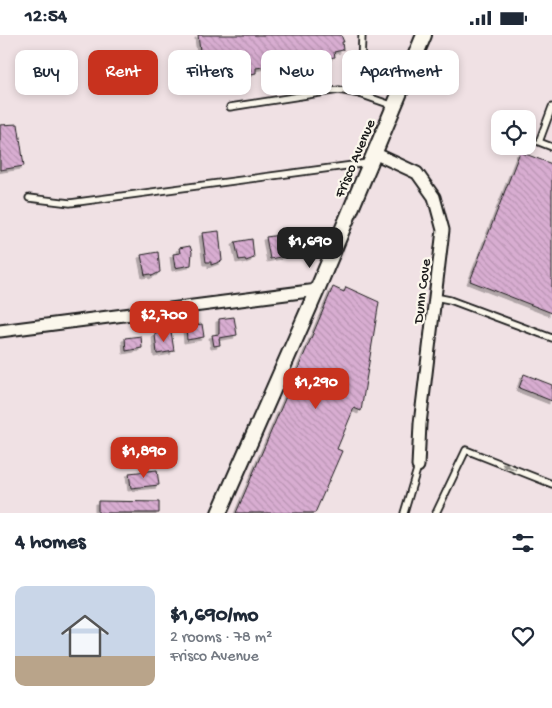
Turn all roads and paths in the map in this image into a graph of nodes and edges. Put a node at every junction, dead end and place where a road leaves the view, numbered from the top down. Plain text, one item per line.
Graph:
1 (362, 35) edge
2 (424, 35) edge
3 (361, 50) edge
4 (342, 91) edge
5 (363, 95) edge
6 (394, 106) junction
7 (230, 107) dead end
8 (552, 107) edge
9 (552, 147) edge
10 (372, 158) junction
11 (28, 199) dead end
12 (317, 290) junction
13 (435, 297) junction
14 (0, 331) edge
15 (552, 338) edge
16 (418, 466) joint
17 (552, 484) edge
18 (219, 513) edge
19 (404, 513) edge
20 (436, 513) edge

1 - 3 lane
2 - 6 street, Frisco Avenue
4 - 7 lane
5 - 6 lane
6 - 10 street, Frisco Avenue
8 - 9 lane
10 - 11 lane
10 - 12 street, Frisco Avenue
10 - 13 street, Dunn Cove
12 - 14 street
12 - 18 street, Frisco Avenue
13 - 15 lane
13 - 16 street, Dunn Cove
16 - 19 lane
17 -> 20 lane

